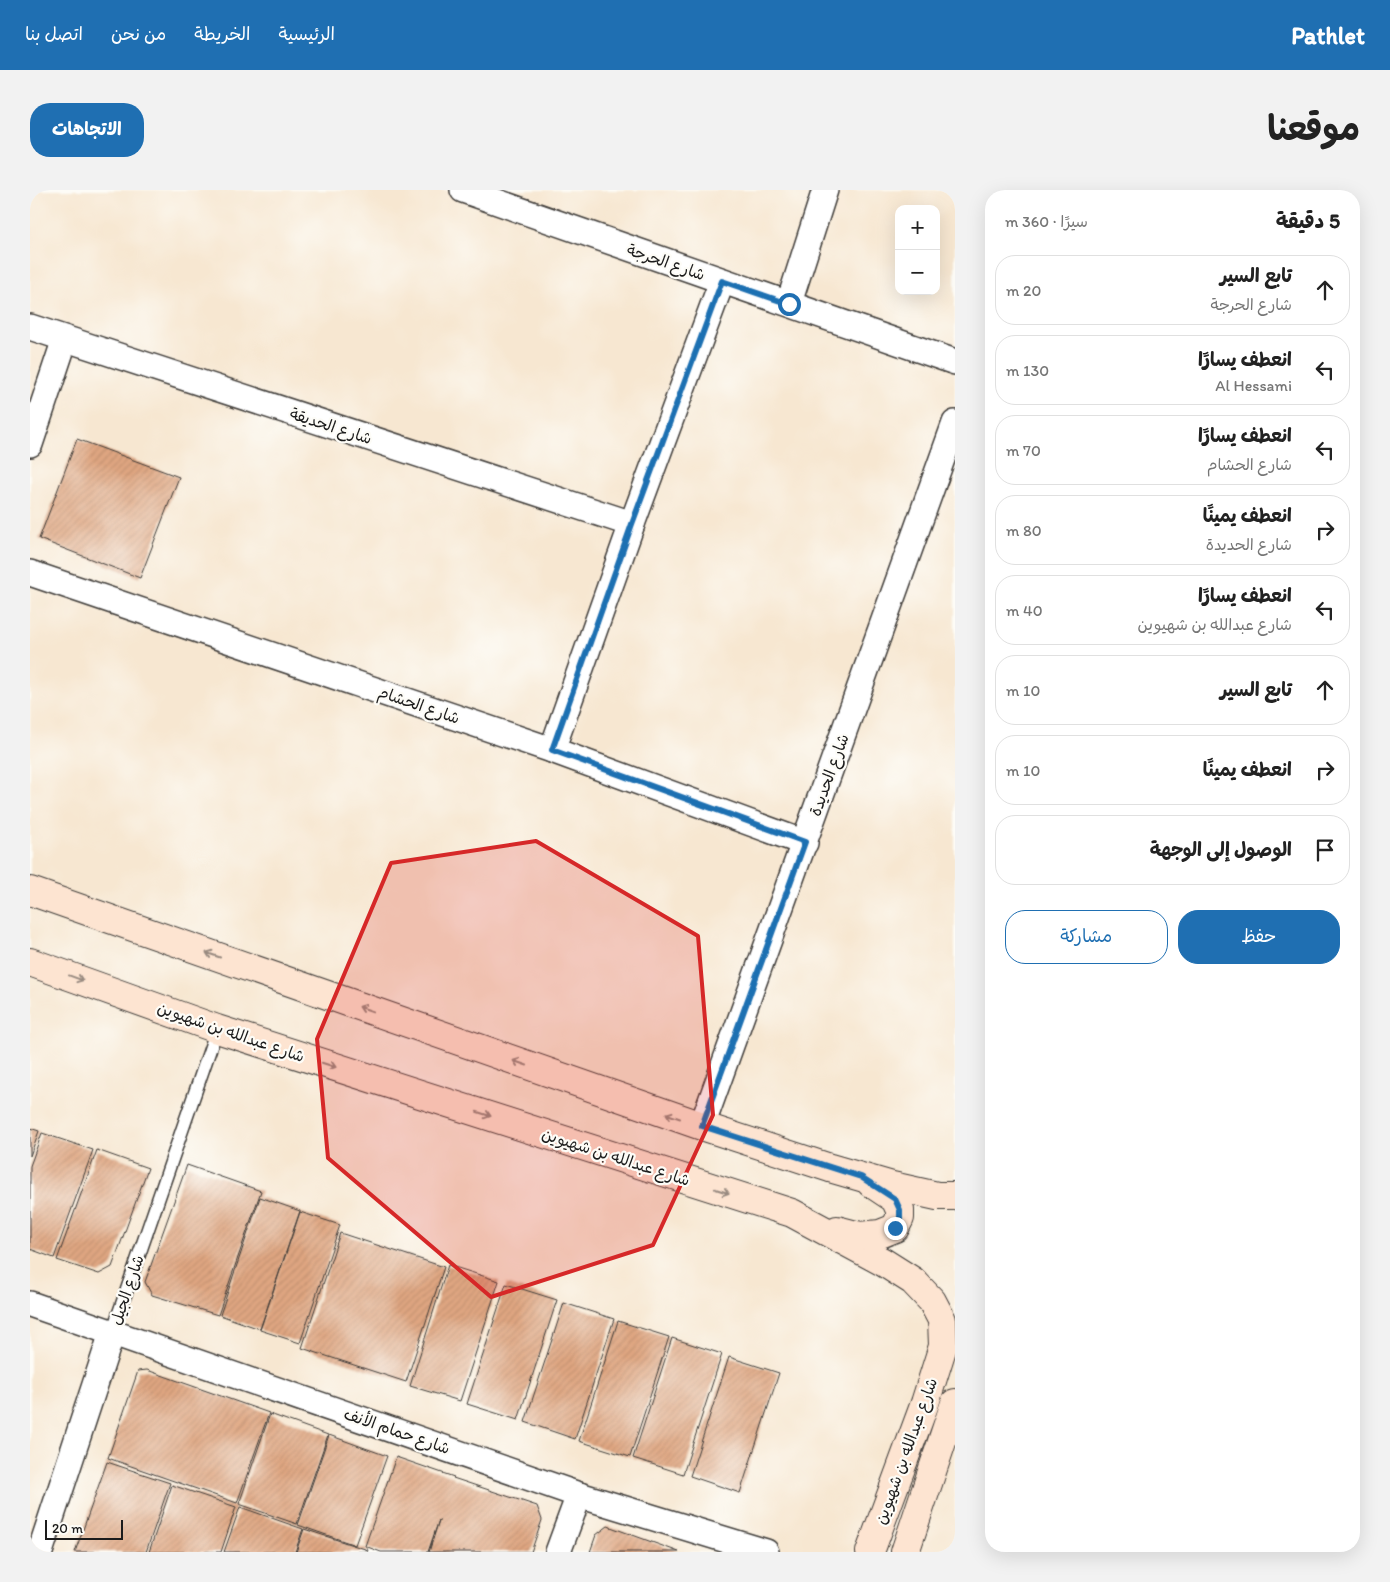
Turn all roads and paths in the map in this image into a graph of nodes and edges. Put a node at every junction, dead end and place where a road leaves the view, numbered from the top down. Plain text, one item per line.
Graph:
1 (463, 190) edge
2 (825, 190) edge
3 (722, 281) junction
4 (789, 304) junction
5 (30, 327) edge
6 (65, 339) junction
7 (955, 362) edge
8 (955, 423) edge
9 (30, 444) edge
10 (632, 524) junction
11 (30, 573) edge
12 (552, 750) junction
13 (805, 842) junction
14 (30, 891) edge
15 (30, 962) edge
16 (217, 1029) junction
17 (702, 1126) junction
18 (861, 1177) junction
19 (955, 1196) edge
20 (814, 1224) junction
21 (30, 1304) edge
22 (112, 1333) junction
23 (955, 1403) edge
24 (955, 1438) edge
25 (580, 1495) junction
26 (40, 1524) edge
27 (914, 1525) junction
28 (40, 1552) edge
29 (558, 1552) edge
30 (766, 1552) edge
31 (870, 1552) edge
32 (905, 1552) edge

1 - 3 street, شارع الحرجة
2 - 4 street
3 - 4 street, شارع الحرجة
3 - 10 street
4 - 7 street, شارع الحرجة
5 - 6 street, شارع الحديقة
6 - 9 street
6 - 10 street, شارع الحديقة
8 - 13 street, شارع الحديدة
10 - 12 street
11 - 12 street, شارع الحشام
12 - 13 street, شارع الحشام
13 - 17 street, شارع الحديدة
17 -> 14 street
15 -> 16 street, شارع عبدالله بن شهيوين
16 -> 20 street, شارع عبدالله بن شهيوين
16 - 22 lane, شارع الجيل
17 - 18 street
18 - 19 street
18 - 20 street
20 - 31 street, شارع عبدالله بن شهيوين
21 - 22 street, شارع حمام الأنف
22 - 25 street, شارع حمام الأنف
22 - 26 street, شارع الجيل
23 - 27 street
24 - 27 street
25 - 29 street
25 - 30 street, شارع حمام الأنف
26 - 28 street, شارع الجيل
27 - 32 street

